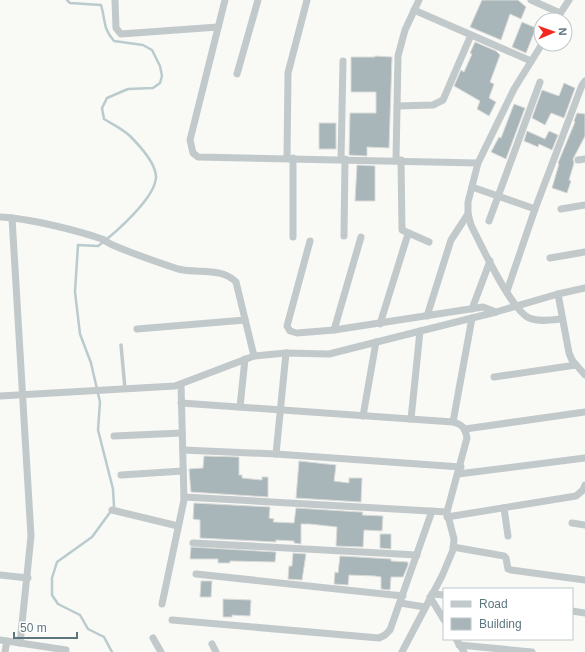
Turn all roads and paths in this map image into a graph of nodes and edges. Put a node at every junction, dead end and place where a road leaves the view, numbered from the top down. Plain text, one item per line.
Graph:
1 (115, 0) edge
2 (225, 0) edge
3 (258, 0) edge
4 (307, 0) edge
5 (419, 0) edge
6 (531, 0) edge
7 (569, 0) edge
8 (414, 10) junction
9 (558, 12) edge
10 (561, 12) edge
11 (218, 27) junction
12 (471, 35) junction
13 (537, 52) edge
14 (343, 61) dead end
15 (531, 61) junction
16 (237, 74) dead end
17 (585, 81) edge
18 (540, 82) dead end
19 (397, 106) junction
20 (290, 158) junction
21 (343, 159) junction
22 (398, 160) junction
23 (478, 163) junction
24 (472, 187) junction
25 (498, 195) junction
26 (585, 205) edge
27 (535, 209) junction
28 (561, 210) dead end
29 (468, 214) junction
30 (0, 217) edge
31 (12, 218) junction
32 (489, 221) dead end
33 (408, 234) junction
34 (344, 236) dead end
35 (293, 237) dead end
36 (361, 237) dead end
37 (310, 241) dead end
38 (429, 242) dead end
39 (585, 252) edge
40 (550, 258) dead end
41 (490, 261) junction
42 (585, 288) edge
43 (507, 291) junction
44 (558, 294) junction
45 (516, 305) junction
46 (472, 309) junction
47 (496, 312) junction
48 (427, 316) junction
49 (472, 318) junction
50 (562, 319) junction
51 (245, 320) junction
52 (380, 324) junction
53 (137, 329) dead end
54 (334, 330) junction
55 (420, 331) junction
56 (376, 342) junction
57 (121, 345) dead end
58 (286, 353) junction
59 (254, 356) junction
60 (245, 359) junction
61 (576, 365) junction
62 (585, 375) edge
63 (494, 377) dead end
64 (181, 384) junction
65 (125, 389) junction
66 (24, 395) junction
67 (0, 396) edge
68 (182, 403) junction
69 (240, 407) junction
70 (280, 410) junction
71 (585, 412) edge
72 (363, 416) junction
73 (411, 419) junction
74 (453, 422) junction
75 (465, 429) junction
76 (182, 433) junction
77 (114, 436) dead end
78 (183, 450) junction
79 (276, 454) junction
80 (585, 458) edge
81 (460, 470) junction
82 (183, 471) junction
83 (121, 475) dead end
84 (585, 485) edge
85 (184, 497) junction
86 (504, 508) junction
87 (112, 510) dead end
88 (432, 512) junction
89 (447, 515) junction
90 (572, 523) dead end
91 (585, 525) edge
92 (178, 526) junction
93 (508, 536) dead end
94 (193, 543) dead end
95 (453, 547) junction
96 (417, 555) junction
97 (196, 574) dead end
98 (0, 575) edge
99 (28, 578) junction
100 (585, 580) edge
101 (443, 595) edge
102 (403, 596) junction
103 (431, 596) junction
104 (400, 603) junction
105 (162, 604) dead end
106 (425, 607) junction
107 (573, 611) edge
108 (585, 613) edge
109 (443, 618) edge
110 (172, 620) dead end
111 (153, 638) dead end
112 (4, 640) edge
113 (457, 642) edge
114 (20, 643) junction
115 (212, 644) dead end
116 (48, 650) edge
117 (66, 650) dead end
118 (5, 652) edge
119 (161, 652) edge
120 (216, 652) edge
121 (402, 652) edge
122 (464, 652) edge
123 (532, 652) edge

1 - 11 street
2 - 11 street
3 - 16 street
4 - 20 street
5 - 8 street
6 - 9 street
7 - 10 street
8 - 12 street
8 - 19 street
11 - 20 street
12 - 15 street
12 - 19 street
13 - 15 street
14 - 21 street
15 - 23 street
17 - 27 street
18 - 25 street
19 - 22 street
20 - 21 street
20 - 35 street
21 - 22 street
21 - 34 street
22 - 23 street
22 - 33 street
23 - 24 street
24 - 25 street
24 - 29 street
25 - 27 street
25 - 32 street
26 - 28 street
27 - 43 street
29 - 41 street
29 - 48 street
30 - 31 street
31 - 51 street
31 - 66 street
33 - 38 street
33 - 52 street
36 - 54 street
37 - 54 street
39 - 40 street
41 - 43 street
41 - 46 street
42 - 44 street
43 - 45 street
44 - 45 street
44 - 50 street
45 - 47 street
45 - 50 street
46 - 47 street
46 - 48 street
47 - 49 street
48 - 52 street
49 - 55 street
49 - 74 street
50 - 61 street
51 - 53 street
51 - 59 street
52 - 54 street
55 - 56 street
55 - 73 street
56 - 58 street
56 - 72 street
57 - 65 lane
58 - 59 street
58 - 70 street
59 - 60 street
60 - 64 street
60 - 69 street
61 - 62 street
61 - 63 street
64 - 65 street
64 - 68 street
65 - 66 street
66 - 67 street
66 - 99 street
68 - 69 street
68 - 76 street
69 - 70 street
70 - 72 street
70 - 79 street
71 - 75 street
72 - 73 street
73 - 74 street
74 - 75 street
75 - 81 street
76 - 77 street
76 - 78 street
78 - 79 street
78 - 82 street
79 - 81 street
80 - 81 street
81 - 89 street
82 - 83 street
82 - 85 street
84 - 86 street
85 - 88 street
85 - 92 street
86 - 89 street
86 - 93 street
87 - 92 street
88 - 89 street
88 - 96 street
89 - 95 street
90 - 91 street
92 - 105 street
94 - 96 street
95 - 100 street
95 - 103 street
96 - 102 street
97 - 102 street
98 - 99 street
99 - 114 street
101 - 103 street
102 - 104 street
103 - 106 street
103 - 109 street
104 - 106 street
104 - 110 street
106 - 121 street
107 - 108 street
111 - 119 street
112 - 114 street
112 - 118 street
113 - 122 street
113 - 123 street
114 - 116 street
115 - 120 street
116 - 117 street

